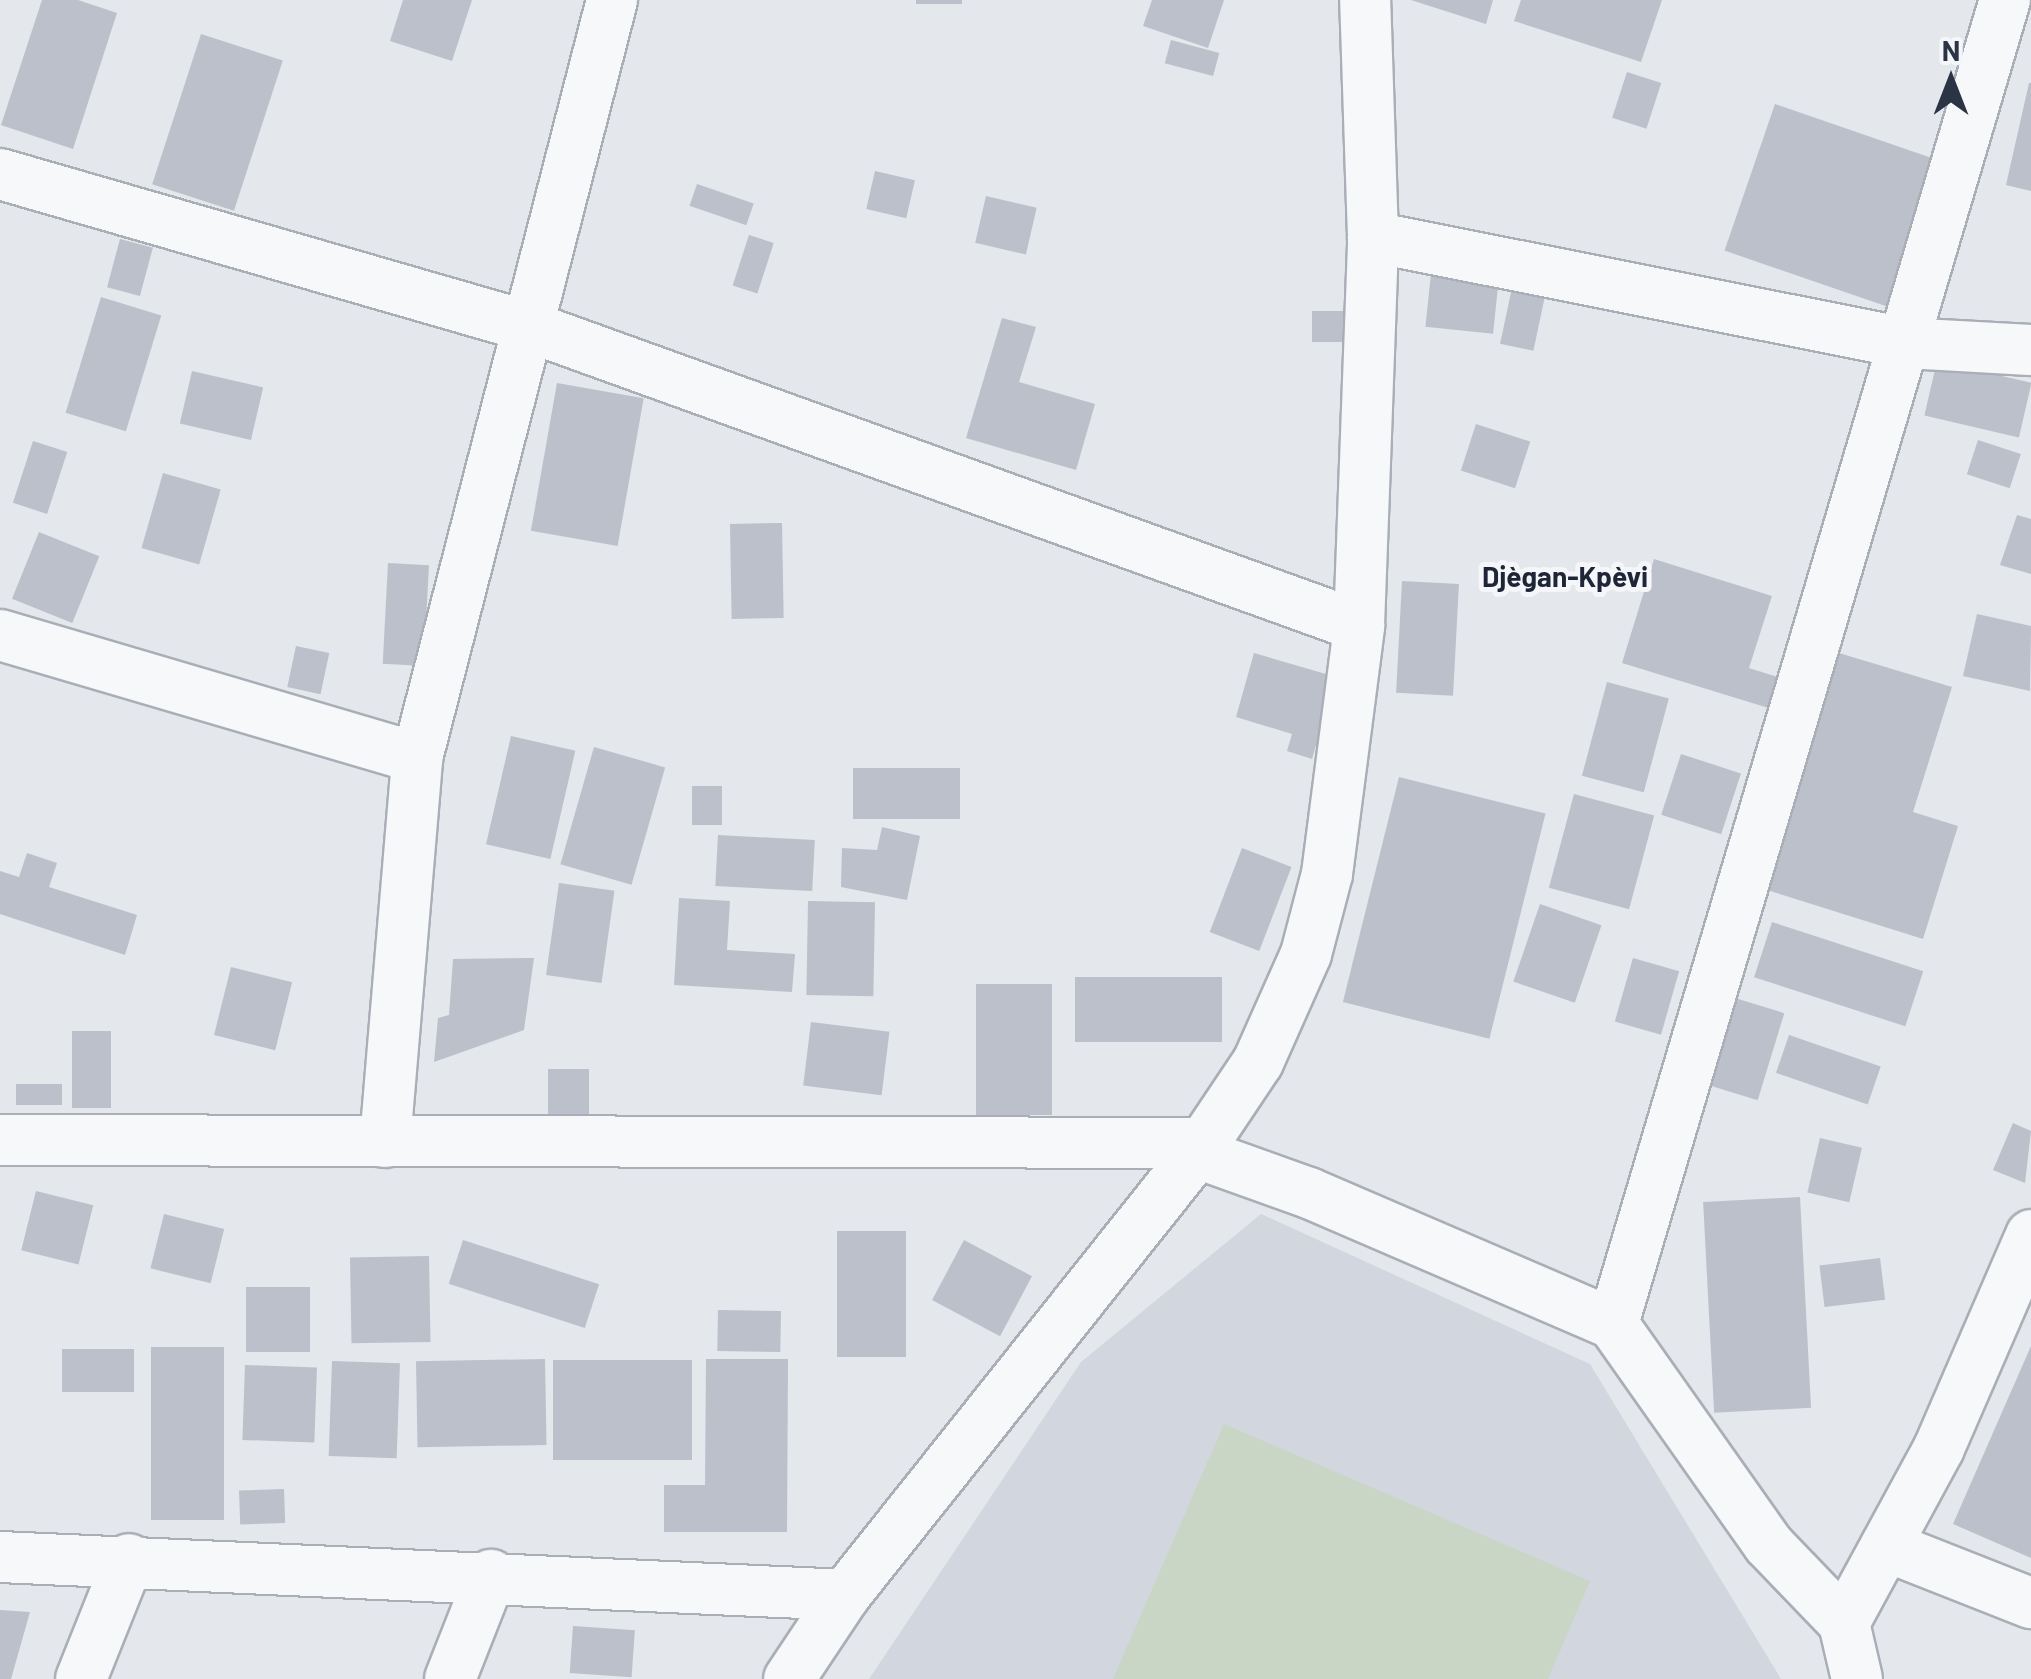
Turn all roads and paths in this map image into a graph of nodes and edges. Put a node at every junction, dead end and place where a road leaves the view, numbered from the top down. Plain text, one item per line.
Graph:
1 (612, 0) edge
2 (1364, 0) edge
3 (2005, 0) edge
4 (0, 174) edge
5 (1373, 236) junction
6 (530, 327) junction
7 (1905, 343) junction
8 (2031, 350) edge
9 (1360, 626) junction
10 (0, 635) edge
11 (417, 758) junction
12 (0, 1140) edge
13 (386, 1142) junction
14 (1201, 1148) junction
15 (2031, 1235) edge
16 (1613, 1324) junction
17 (1886, 1546) junction
18 (0, 1557) edge
19 (129, 1559) junction
20 (491, 1575) junction
21 (845, 1595) junction
22 (2031, 1602) edge
23 (1844, 1623) junction
24 (81, 1679) edge
25 (450, 1679) edge
26 (790, 1679) edge
27 (1857, 1679) edge

1 - 6 street
2 - 5 street
3 - 7 street
4 - 6 street
5 - 7 street
5 - 9 street
6 - 9 street
6 - 11 street
7 - 8 street
7 - 16 street
9 - 14 street
10 - 11 street
11 - 13 street
12 - 13 street
13 - 14 street
14 - 16 street
14 - 21 street
15 - 17 street
16 - 23 street
17 - 22 street
17 - 23 street
18 - 19 street
19 - 20 street
19 - 24 street
20 - 21 street
20 - 25 street
21 - 26 street
23 - 27 street

